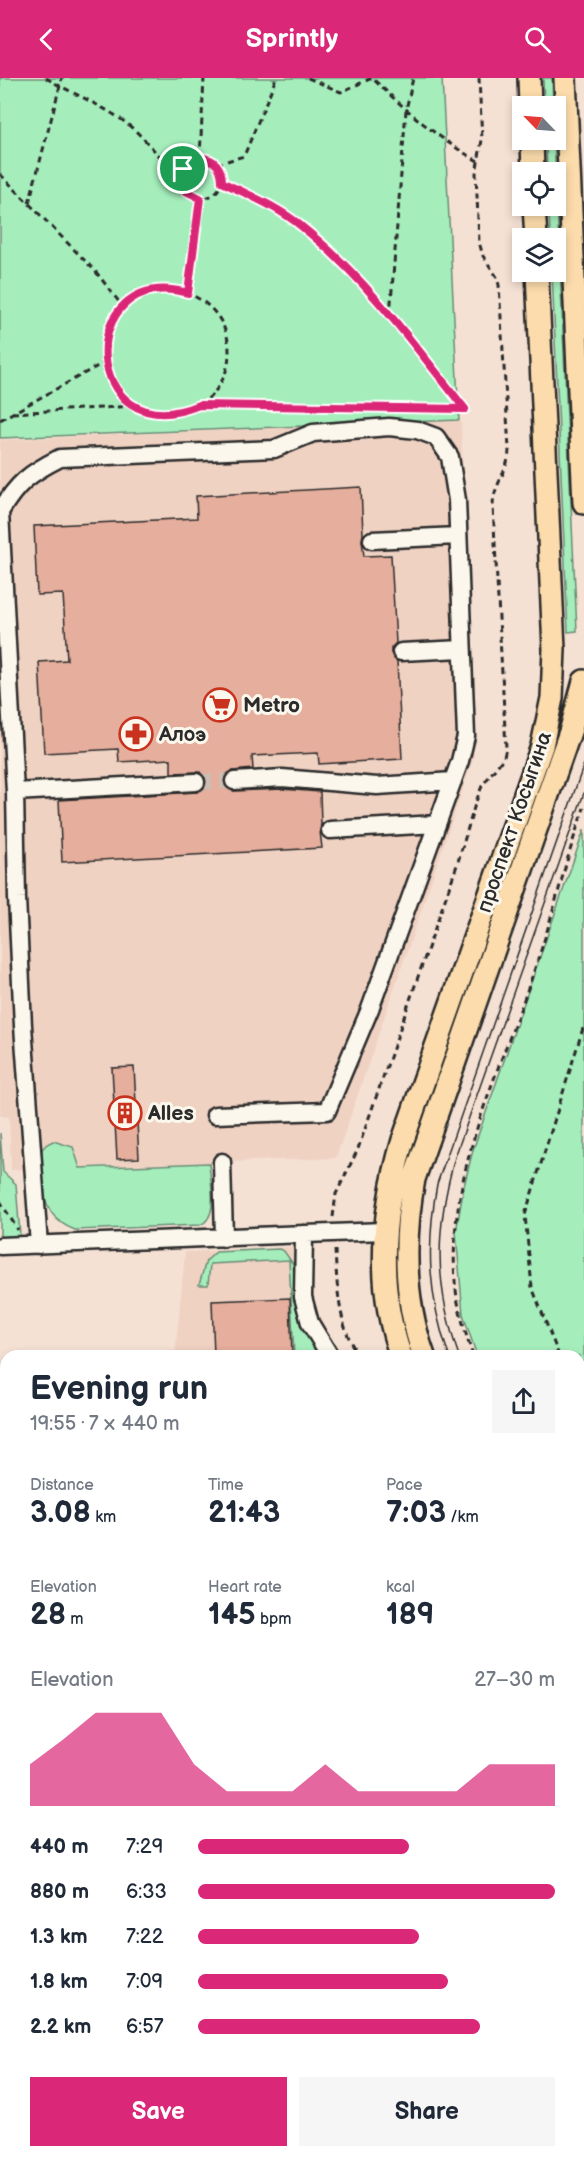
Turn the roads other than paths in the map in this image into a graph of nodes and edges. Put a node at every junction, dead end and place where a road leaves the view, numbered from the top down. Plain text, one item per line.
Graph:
1 (529, 78) edge
2 (565, 78) edge
3 (530, 96) edge
4 (537, 282) edge
5 (584, 503) edge
6 (458, 536) junction
7 (372, 540) dead end
8 (462, 649) junction
9 (401, 652) dead end
10 (584, 681) edge
11 (234, 780) tunnel mouth
12 (453, 781) junction
13 (196, 782) tunnel mouth
14 (15, 792) junction
15 (438, 824) junction
16 (330, 830) dead end
17 (216, 1115) dead end
18 (222, 1162) dead end
19 (384, 1231) junction
20 (304, 1234) junction
21 (224, 1238) junction
22 (33, 1245) junction
23 (0, 1246) edge
24 (326, 1350) edge
25 (399, 1350) edge
26 (422, 1350) edge

1 - 3 main road
2 - 5 main road
4 - 19 main road, проспект Косыгина
6 - 7 street
6 - 8 street
6 - 14 street
8 - 9 street
8 - 12 street
10 - 26 main road, проспект Косыгина
11 - 12 street
12 - 15 street
13 - 14 street
14 - 22 street
15 - 16 street
15 - 17 street
18 - 21 street
19 - 20 street
19 - 25 main road, проспект Косыгина
20 - 21 street
20 - 24 street
21 - 22 street
22 - 23 street

